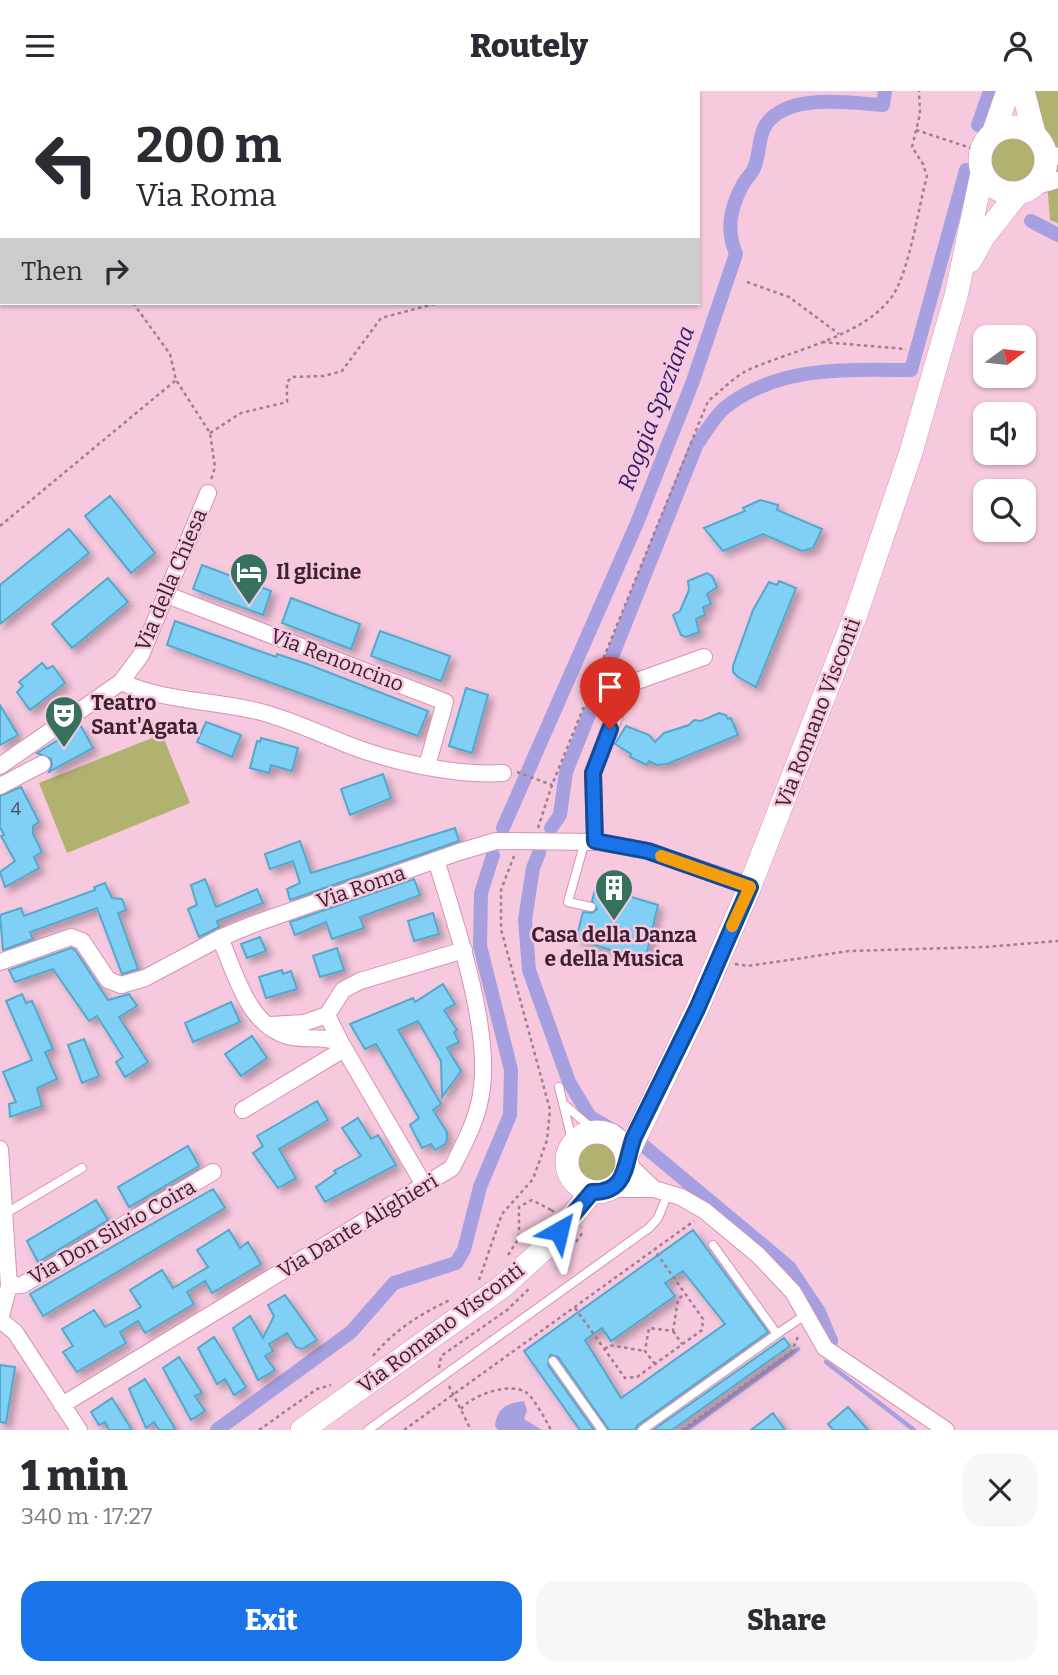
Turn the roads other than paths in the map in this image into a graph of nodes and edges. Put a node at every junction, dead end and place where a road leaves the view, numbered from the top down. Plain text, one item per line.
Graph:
1 (1008, 91) edge
2 (1023, 91) edge
3 (994, 131) junction
4 (1045, 147) edge
5 (981, 162) junction
6 (1058, 180) edge
7 (1025, 190) junction
8 (956, 296) junction
9 (208, 493) road end
10 (167, 595) junction
11 (704, 657) dead end
12 (121, 682) junction
13 (42, 764) dead end
14 (0, 766) edge
15 (427, 766) junction
16 (503, 773) dead end
17 (0, 786) edge
18 (590, 841) junction
19 (436, 860) junction
20 (750, 887) junction
21 (591, 907) dead end
22 (220, 938) junction
23 (464, 950) junction
24 (2, 961) edge
25 (327, 1015) junction
26 (270, 1025) junction
27 (342, 1046) junction
28 (559, 1087) dead end
29 (566, 1106) junction
30 (243, 1109) dead end
31 (644, 1116) junction
32 (601, 1132) junction
33 (573, 1144) junction
34 (0, 1149) edge
35 (627, 1160) junction
36 (82, 1168) dead end
37 (213, 1172) dead end
38 (424, 1185) junction
39 (592, 1187) junction
40 (661, 1191) junction
41 (4, 1215) junction
42 (713, 1245) dead end
43 (9, 1286) junction
44 (806, 1317) junction
45 (0, 1319) edge
46 (776, 1334) junction
47 (553, 1361) dead end
48 (62, 1405) junction
49 (79, 1430) edge
50 (302, 1430) edge
51 (368, 1430) edge
52 (602, 1430) edge
53 (642, 1430) edge
54 (946, 1430) edge

1 - 3 street
2 - 4 street
3 - 4 street
3 - 5 street
4 - 7 street
5 - 7 street
5 - 8 street, Via Romano Visconti
6 - 7 street
7 - 8 street, Via Romano Visconti
8 - 20 street, Via Romano Visconti
9 - 10 street, Via della Chiesa
10 - 12 street, Via della Chiesa
10 - 15 street, Via Renoncino
11 - 18 street
12 - 14 street, Via della Chiesa
12 - 15 street
13 - 17 street
15 - 16 street
18 - 19 street, Via Roma
18 - 20 street, Via Roma
18 - 21 lane
19 - 22 street, Via Roma
19 - 23 street, Via Dante Alighieri
20 - 31 street, Via Romano Visconti
22 - 24 street, Via Roma
22 - 26 street
23 - 25 street
23 - 38 street, Via Dante Alighieri
25 - 26 street
25 - 27 street
26 - 27 street
27 - 30 street
27 - 38 street
28 - 29 lane
29 - 32 lane
29 - 33 lane
31 - 32 street
31 - 35 street, Via Romano Visconti
32 - 33 street
32 - 35 street
33 - 39 street, Via Romano Visconti
34 - 41 street, Via Don Silvio Coira
35 - 39 street, Via Romano Visconti
35 - 40 street
36 - 41 lane
37 - 43 street, Via Don Silvio Coira
38 - 48 street, Via Dante Alighieri
39 - 40 street
39 - 50 street, Via Romano Visconti
40 - 44 street
40 - 51 lane
41 - 43 street, Via Don Silvio Coira
42 - 46 lane
43 - 45 street, Via Don Silvio Coira
44 - 46 lane
44 - 54 street
45 - 48 street
46 - 53 lane
47 - 52 lane
48 - 49 street

